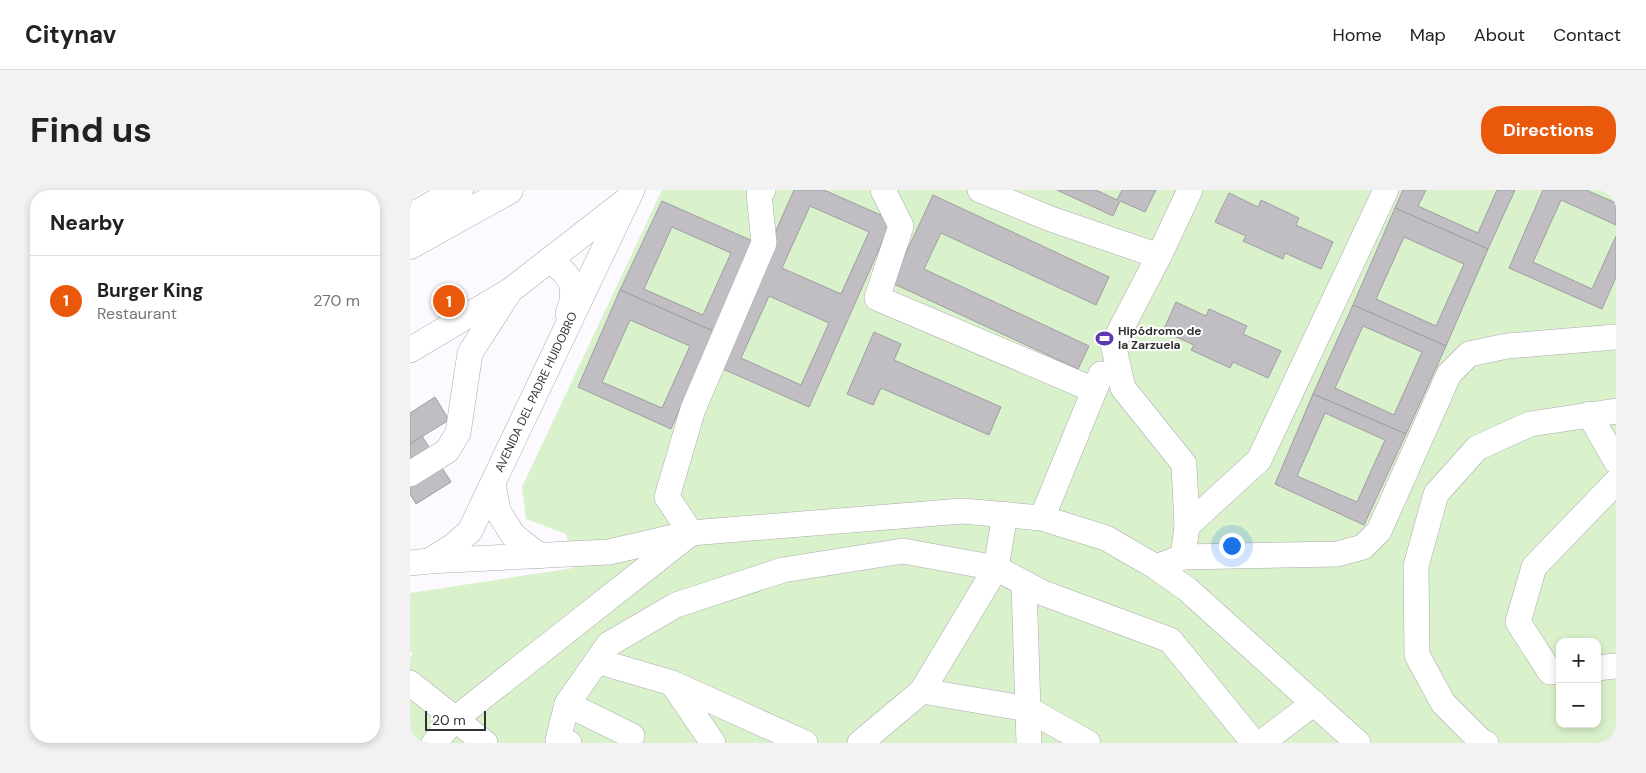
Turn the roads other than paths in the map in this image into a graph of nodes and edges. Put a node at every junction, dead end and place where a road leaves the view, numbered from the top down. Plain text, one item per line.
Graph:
1 (459, 190) edge
2 (509, 190) edge
3 (763, 190) edge
4 (882, 190) edge
5 (980, 190) edge
6 (1190, 190) edge
7 (1386, 190) edge
8 (630, 194) edge
9 (410, 218) edge
10 (410, 245) edge
11 (1159, 256) junction
12 (549, 260) junction
13 (511, 290) junction
14 (1616, 337) edge
15 (1113, 344) junction
16 (410, 350) edge
17 (1094, 390) junction
18 (536, 395) junction
19 (1616, 411) edge
20 (1589, 414) junction
21 (1616, 461) edge
22 (410, 474) edge
23 (1616, 482) edge
24 (493, 484) junction
25 (1005, 514) junction
26 (1042, 518) junction
27 (1187, 526) junction
28 (691, 534) junction
29 (540, 556) junction
30 (1183, 557) junction
31 (420, 562) edge
32 (1156, 567) junction
33 (996, 568) junction
34 (1024, 583) junction
35 (597, 660) junction
36 (1616, 666) edge
37 (1601, 668) edge
38 (1556, 671) edge
39 (410, 683) edge
40 (672, 683) junction
41 (922, 692) junction
42 (1314, 703) junction
43 (567, 704) junction
44 (1028, 709) junction
45 (455, 719) junction
46 (627, 741) edge
47 (434, 743) edge
48 (485, 743) edge
49 (569, 743) edge
50 (713, 743) edge
51 (805, 743) edge
52 (860, 743) edge
53 (1029, 743) edge
54 (1088, 743) edge
55 (1254, 743) edge
56 (1261, 743) edge
57 (1358, 743) edge
58 (1486, 743) edge

1 - 9 highway
2 - 10 highway
3 - 28 street
4 - 17 street
5 - 11 street
6 - 11 street
7 - 27 street
8 - 12 street
8 - 18 street, AVENIDA DEL PADRE HUIDOBRO
11 - 15 street
12 - 13 street
12 - 18 street
13 - 16 street
13 - 22 street
14 - 30 street
15 - 17 street
15 - 27 street
17 - 26 street
18 - 24 street, AVENIDA DEL PADRE HUIDOBRO
19 - 20 street
20 - 21 street
20 - 58 street
23 - 38 street
24 - 29 street
24 - 31 street, AVENIDA DEL PADRE HUIDOBRO
25 - 26 street
25 - 28 street
25 - 33 street
26 - 32 street
27 - 30 street
28 - 29 street
28 - 45 street
29 - 31 street
30 - 32 street
32 - 42 street
33 - 34 street
33 - 35 street
33 - 41 street
34 - 44 street
34 - 55 street
35 - 40 street
35 - 43 street
36 - 37 street
39 - 45 street
40 - 50 street
40 - 51 street
41 - 44 street
41 - 52 street
42 - 56 street
42 - 57 street
43 - 46 street
43 - 49 street
44 - 53 street
44 - 54 street
45 - 47 street
45 - 48 street

